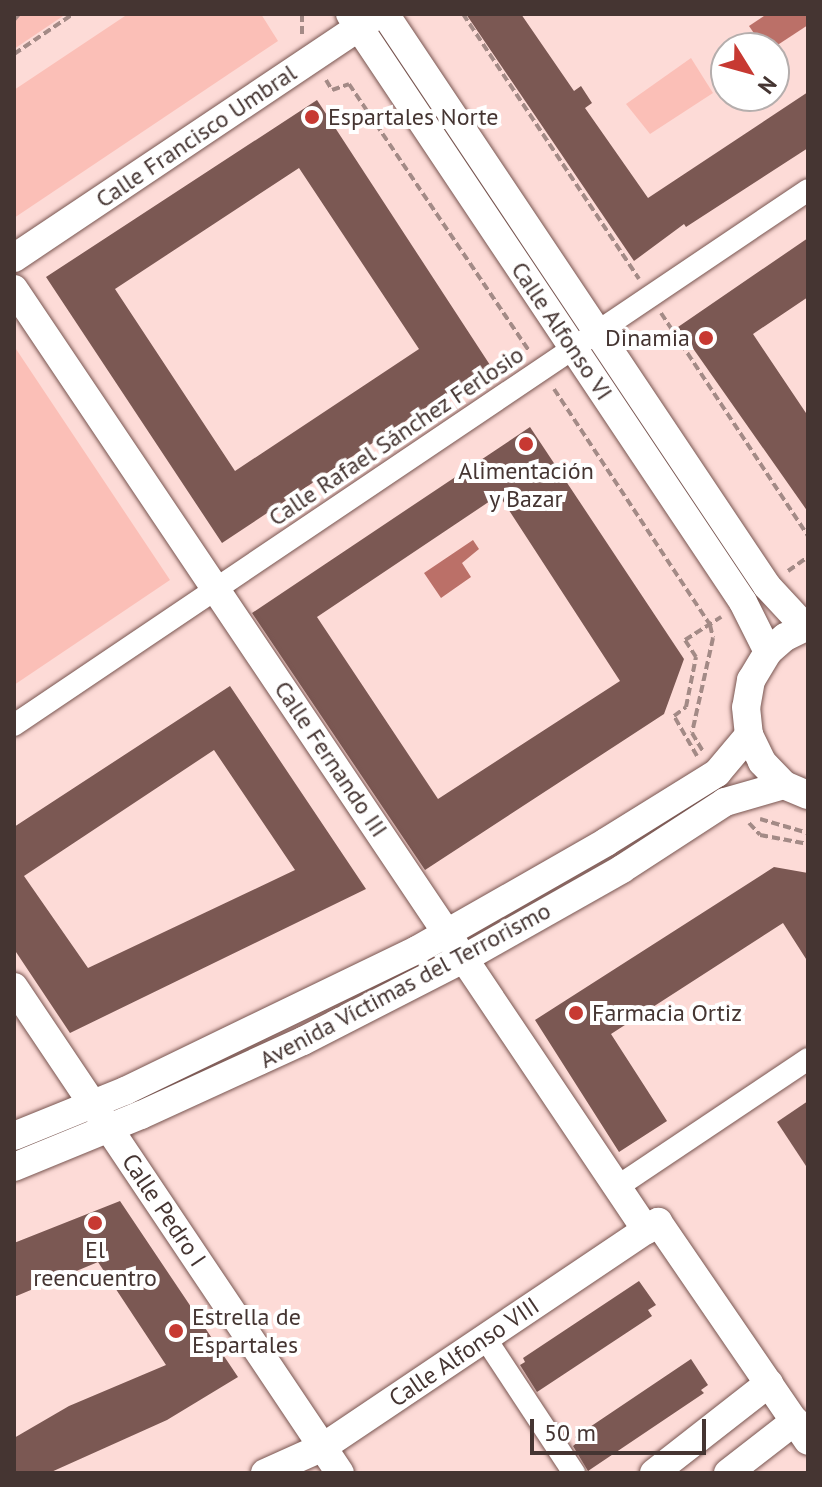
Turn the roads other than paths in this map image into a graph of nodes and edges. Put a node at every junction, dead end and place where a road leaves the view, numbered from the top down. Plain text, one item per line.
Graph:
1 (385, 14) edge
2 (362, 18) edge
3 (808, 190) edge
4 (14, 258) edge
5 (14, 289) edge
6 (597, 331) junction
7 (574, 348) junction
8 (216, 590) junction
9 (807, 627) edge
10 (768, 652) junction
11 (14, 725) edge
12 (749, 735) junction
13 (796, 790) edge
14 (448, 932) junction
15 (465, 958) junction
16 (14, 987) edge
17 (808, 1059) edge
18 (94, 1104) junction
19 (110, 1129) junction
20 (14, 1136) edge
21 (14, 1167) edge
22 (617, 1187) junction
23 (652, 1226) junction
24 (485, 1338) junction
25 (769, 1383) junction
26 (802, 1431) edge
27 (323, 1447) junction
28 (265, 1473) edge
29 (340, 1473) edge
30 (574, 1473) edge
31 (654, 1473) edge
32 (728, 1473) edge

1 - 6 street, Calle Alfonso VI
2 - 4 street, Calle Francisco Umbral
2 - 7 street, Calle Alfonso VI
3 - 6 street, Calle Rafael Sánchez Ferlosio
5 - 8 street, Calle Fernando III
6 - 7 street, Calle Rafael Sánchez Ferlosio
6 - 9 street, Calle Alfonso VI
7 - 8 street, Calle Rafael Sánchez Ferlosio
7 - 10 street, Calle Alfonso VI
8 - 11 street, Calle Rafael Sánchez Ferlosio
8 - 14 street, Calle Fernando III
9 - 10 street
10 - 12 street
12 - 13 street
12 - 14 street, Avenida Víctimas del Terrorismo
13 - 15 street, Avenida Víctimas del Terrorismo
14 - 15 street, Calle Fernando III
14 - 18 street, Avenida Víctimas del Terrorismo
15 - 19 street, Avenida Víctimas del Terrorismo
15 - 22 street, Calle Fernando III
16 - 18 street, Calle Pedro I
17 - 22 street
18 - 19 street, Calle Pedro I
18 - 20 street, Avenida Víctimas del Terrorismo
19 - 21 street, Avenida Víctimas del Terrorismo
19 - 27 street, Calle Pedro I
22 - 23 street, Calle Fernando III
23 - 24 street, Calle Alfonso VIII
23 - 25 street, Calle Fernando III
24 - 27 street, Calle Alfonso VIII
24 - 30 street
25 - 26 street, Calle Fernando III
25 - 31 street
26 - 32 street
27 - 28 street, Calle Alfonso VIII
27 - 29 street, Calle Pedro I

